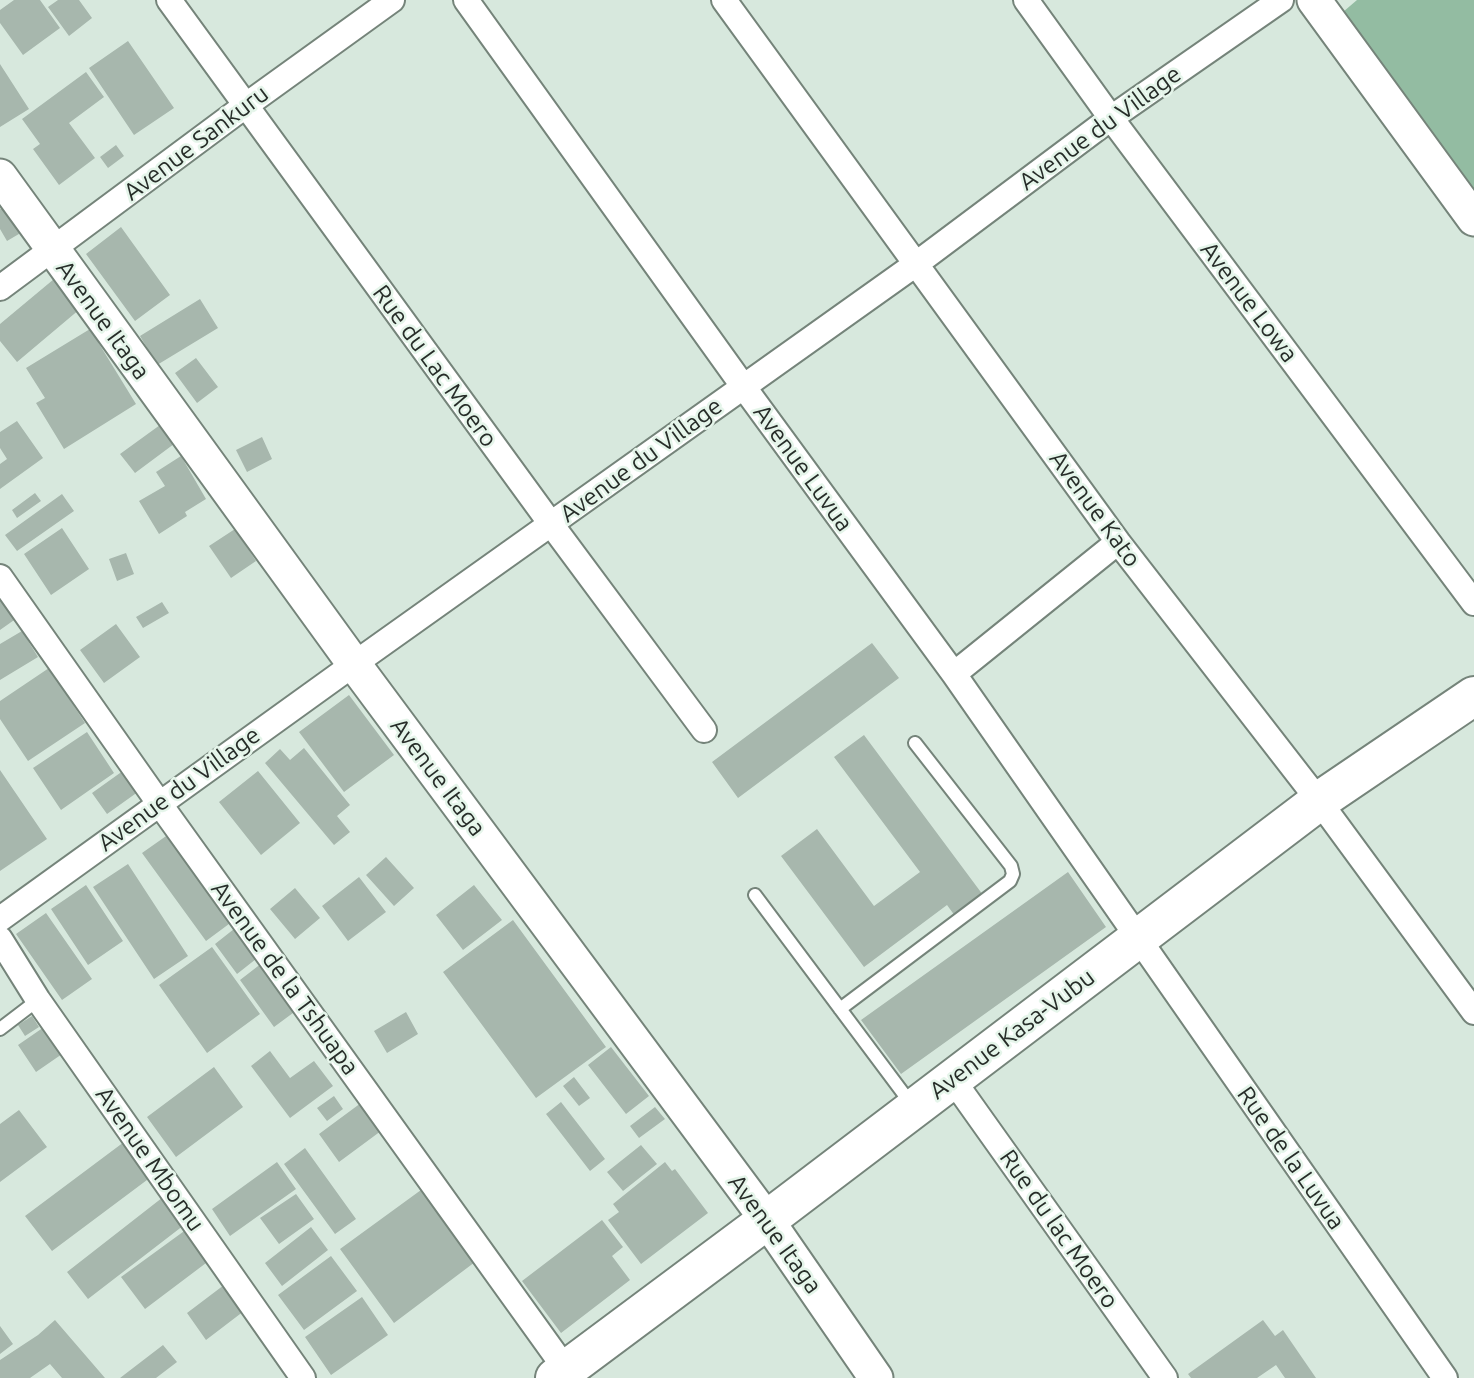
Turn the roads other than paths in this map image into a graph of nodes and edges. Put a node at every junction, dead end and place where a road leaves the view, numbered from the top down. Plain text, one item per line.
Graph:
1 (169, 0) edge
2 (393, 0) edge
3 (466, 0) edge
4 (724, 0) edge
5 (1026, 0) edge
6 (1281, 0) edge
7 (1314, 0) edge
8 (245, 106) junction
9 (1111, 118) junction
10 (0, 176) edge
11 (1474, 219) edge
12 (52, 250) junction
13 (916, 264) junction
14 (0, 288) edge
15 (743, 386) junction
16 (551, 524) junction
17 (1118, 542) junction
18 (0, 577) edge
19 (1474, 603) edge
20 (354, 664) junction
21 (954, 674) junction
22 (1474, 696) edge
23 (704, 730) dead end
24 (915, 743) dead end
25 (1319, 801) junction
26 (159, 803) junction
27 (755, 895) dead end
28 (0, 919) edge
29 (1138, 938) junction
30 (0, 939) edge
31 (38, 1000) junction
32 (840, 1009) junction
33 (1474, 1012) edge
34 (0, 1029) edge
35 (953, 1080) junction
36 (914, 1108) junction
37 (767, 1220) junction
38 (564, 1375) edge
39 (303, 1378) edge
40 (876, 1378) edge
41 (1165, 1378) edge
42 (1445, 1378) edge

1 - 8 street, Rue du Lac Moero
2 - 8 street, Avenue Sankuru
3 - 15 street, Avenue Luvua
4 - 13 street, Avenue Kato
5 - 9 street, Avenue Lowa
6 - 9 street, Avenue du Village
7 - 11 street
8 - 12 street, Avenue Sankuru
8 - 16 street, Rue du Lac Moero
9 - 13 street, Avenue du Village
9 - 19 street, Avenue Lowa
10 - 12 street, Avenue Itaga
12 - 14 street, Avenue Sankuru
12 - 20 street, Avenue Itaga
13 - 15 street, Avenue du Village
13 - 17 street, Avenue Kato
15 - 16 street, Avenue du Village
15 - 21 street, Avenue Luvua
16 - 20 street, Avenue du Village
16 - 23 street, Rue du Lac Moero
17 - 21 street
17 - 25 street, Avenue Kato
18 - 26 street, Avenue de la Tshuapa
20 - 26 street, Avenue du Village
20 - 37 street, Avenue Itaga
21 - 29 street, Avenue Luvua
22 - 25 main road, Avenue Kasa-Vubu
24 - 32 lane
25 - 29 main road, Avenue Kasa-Vubu
25 - 33 street, Avenue Kato
26 - 28 street, Avenue du Village
26 - 38 street, Avenue de la Tshuapa
27 - 32 lane
29 - 35 main road, Avenue Kasa-Vubu
29 - 42 street, Rue de la Luvua
30 - 31 street, Avenue Mbomu
31 - 34 lane
31 - 39 street, Avenue Mbomu
32 - 36 lane
35 - 36 main road, Avenue Kasa-Vubu
35 - 41 street, Rue du lac Moero
36 - 37 main road, Avenue Kasa-Vubu
37 - 38 main road, Avenue Kasa-Vubu
37 - 40 street, Avenue Itaga

